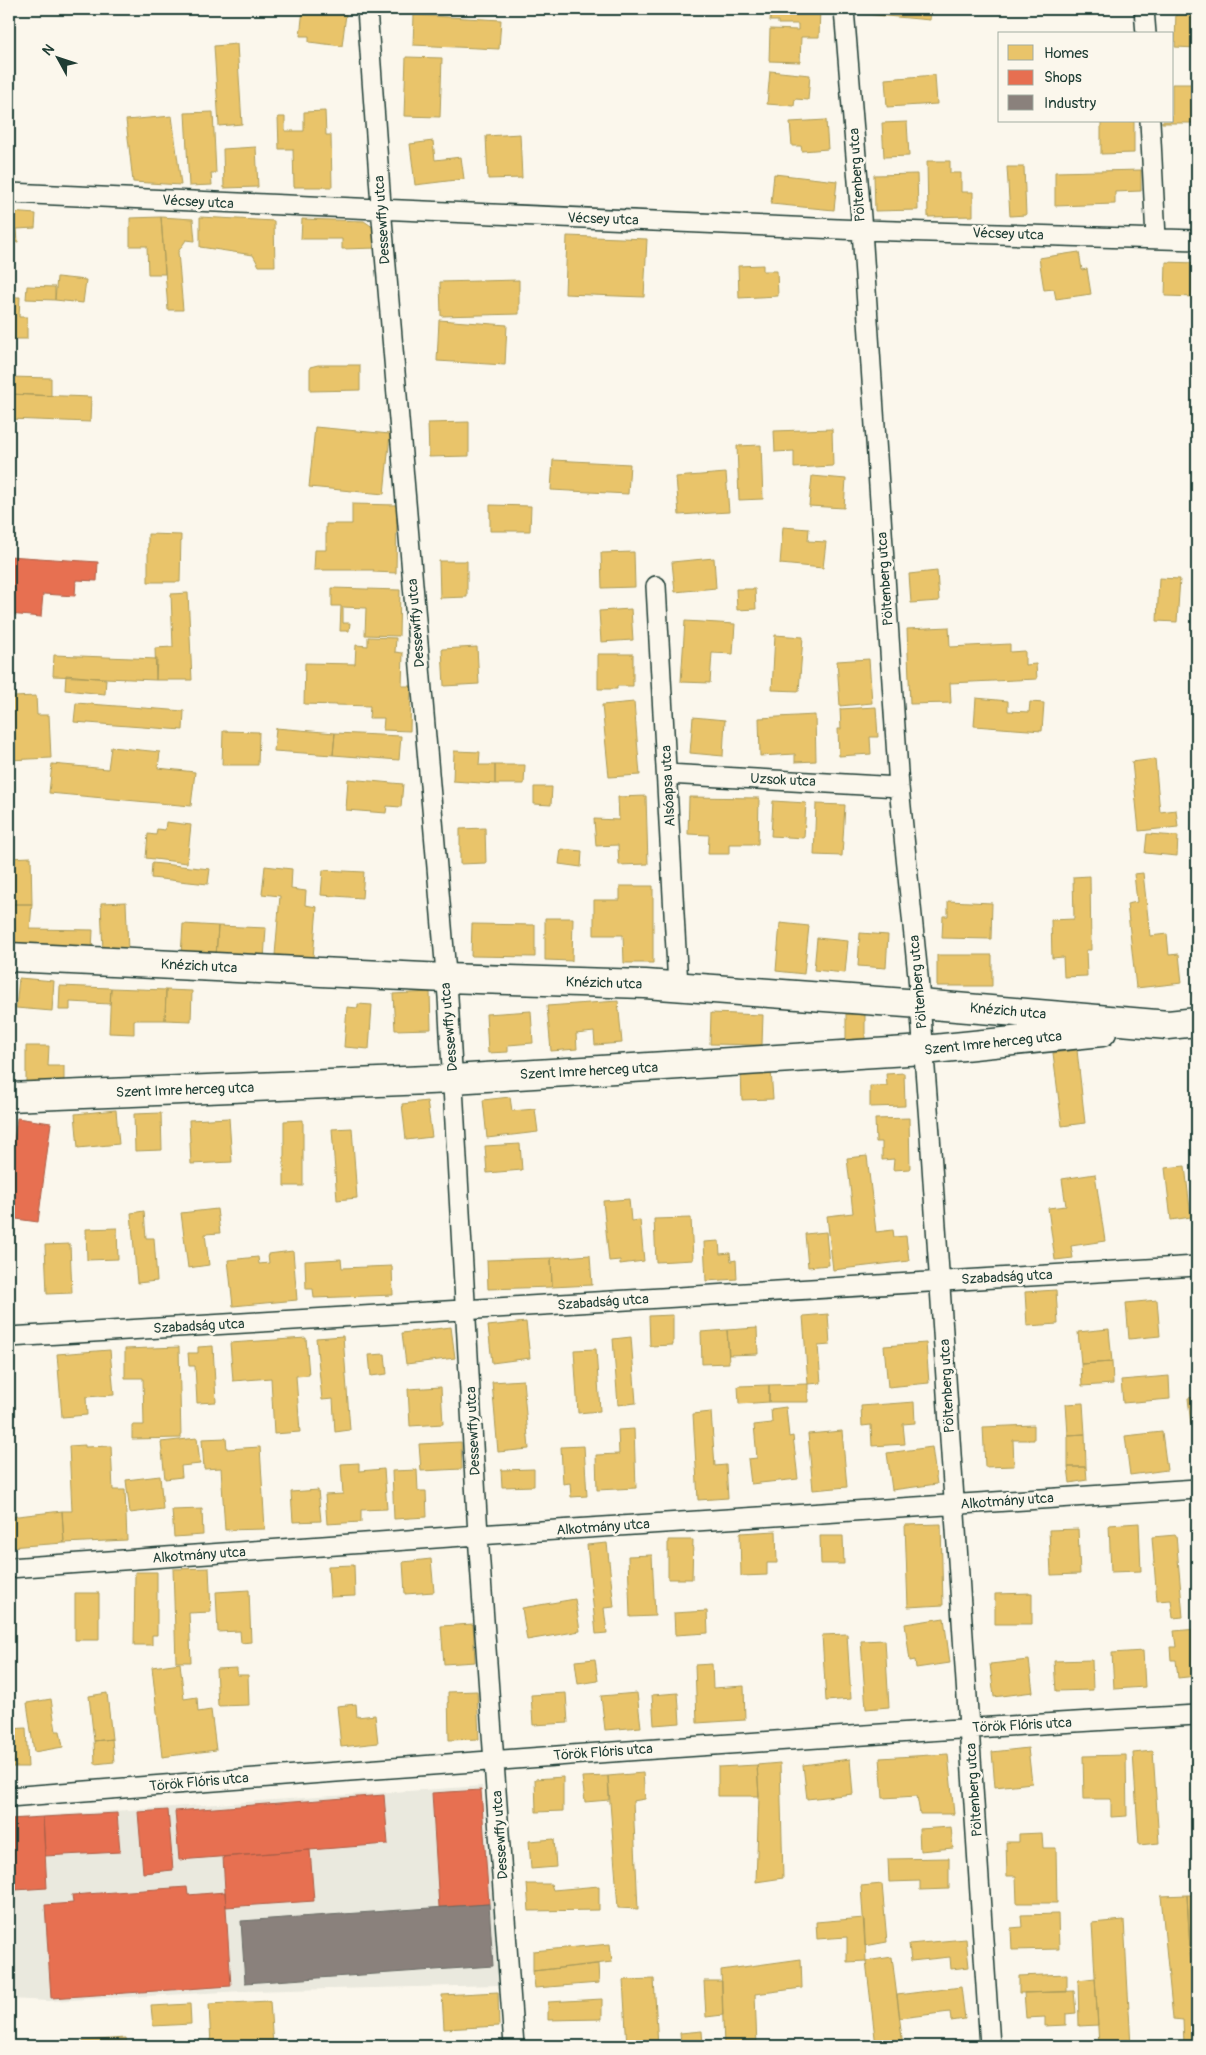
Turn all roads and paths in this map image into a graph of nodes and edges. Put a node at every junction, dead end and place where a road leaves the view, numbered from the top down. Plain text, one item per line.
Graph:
1 (367, 9) edge
2 (844, 9) edge
3 (1144, 9) edge
4 (1146, 32) edge
5 (1150, 122) edge
6 (9, 193) edge
7 (381, 210) junction
8 (862, 230) junction
9 (1156, 238) junction
10 (1197, 240) edge
11 (656, 586) dead end
12 (667, 774) junction
13 (899, 787) junction
14 (9, 957) edge
15 (445, 978) junction
16 (678, 986) junction
17 (920, 1004) junction
18 (1197, 1022) edge
19 (1168, 1025) junction
20 (924, 1050) junction
21 (453, 1079) junction
22 (9, 1097) edge
23 (1197, 1266) edge
24 (940, 1280) junction
25 (466, 1311) junction
26 (9, 1337) edge
27 (1197, 1489) edge
28 (954, 1504) junction
29 (478, 1534) junction
30 (9, 1568) edge
31 (1197, 1715) edge
32 (970, 1728) junction
33 (495, 1759) junction
34 (9, 1797) edge
35 (514, 2046) edge
36 (990, 2046) edge

1 - 7 street, Dessewffy utca
2 - 8 street, Pöltenberg utca
3 - 4 street
5 - 9 street
6 - 7 street, Vécsey utca
7 - 8 street, Vécsey utca
7 - 15 street, Dessewffy utca
8 - 9 street, Vécsey utca
8 - 13 street, Pöltenberg utca
9 - 10 street, Vécsey utca
11 - 12 street, Alsóapsa utca
12 - 13 street, Uzsok utca
12 - 16 street, Alsóapsa utca
13 - 17 street, Pöltenberg utca
14 - 15 street, Knézich utca
15 - 16 street, Knézich utca
15 - 21 street, Dessewffy utca
16 - 17 street, Knézich utca
17 - 19 street, Knézich utca
17 - 20 street, Pöltenberg utca
18 - 19 street, Knézich utca
19 - 20 street, Szent Imre herceg utca
20 - 21 street, Szent Imre herceg utca
20 - 24 street, Pöltenberg utca
21 - 22 street, Szent Imre herceg utca
21 - 25 street, Dessewffy utca
23 - 24 street, Szabadság utca
24 - 25 street, Szabadság utca
24 - 28 street, Pöltenberg utca
25 - 26 street, Szabadság utca
25 - 29 street, Dessewffy utca
27 - 28 street, Alkotmány utca
28 - 29 street, Alkotmány utca
28 - 32 street, Pöltenberg utca
29 - 30 street, Alkotmány utca
29 - 33 street, Dessewffy utca
31 - 32 street, Török Flóris utca
32 - 33 street, Török Flóris utca
32 - 36 street, Pöltenberg utca
33 - 34 street, Török Flóris utca
33 - 35 street, Dessewffy utca

